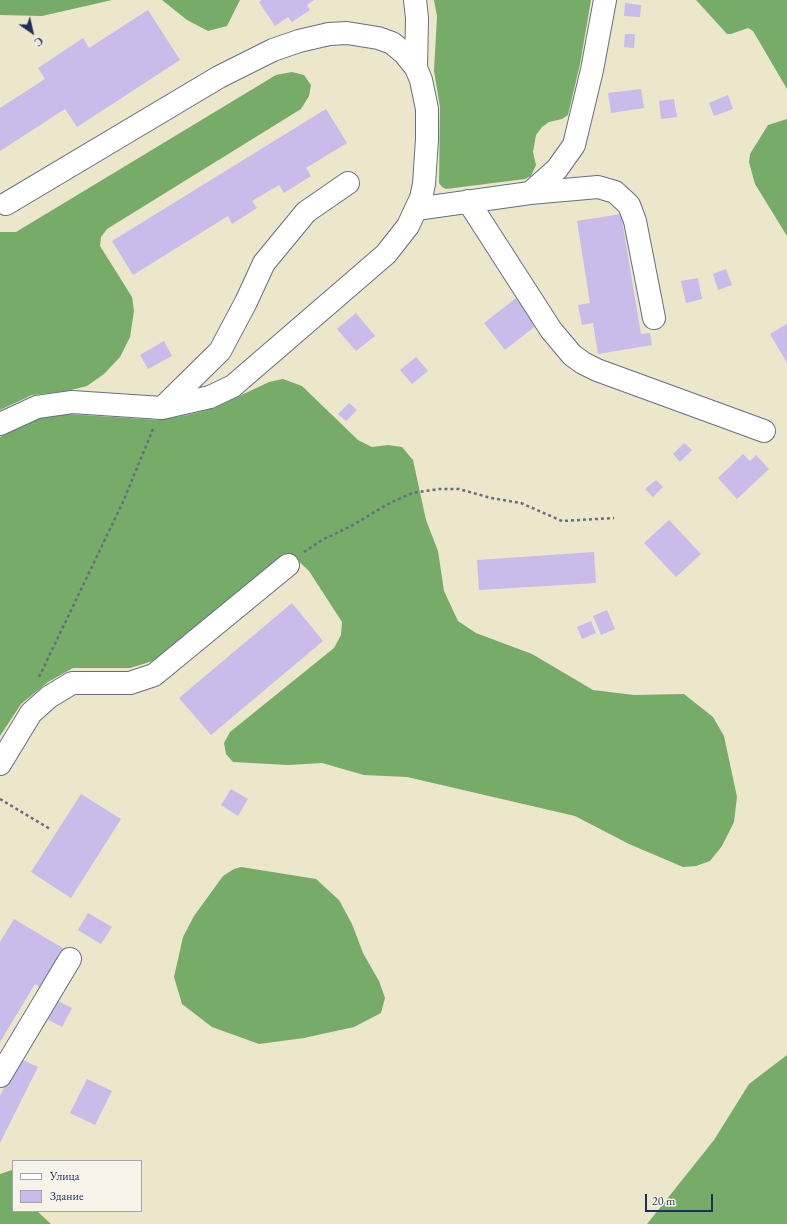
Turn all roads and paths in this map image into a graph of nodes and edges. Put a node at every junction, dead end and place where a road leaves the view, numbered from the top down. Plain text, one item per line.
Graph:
1 (415, 0) edge
2 (605, 0) edge
3 (416, 68) junction
4 (348, 183) dead end
5 (530, 193) junction
6 (468, 201) junction
7 (6, 204) dead end
8 (416, 209) junction
9 (654, 318) dead end
10 (162, 408) junction
11 (0, 424) edge
12 (764, 431) dead end
13 (614, 518) dead end
14 (288, 565) joint
15 (31, 713) junction
16 (0, 764) edge
17 (0, 799) edge
18 (50, 829) dead end
19 (70, 959) dead end
20 (0, 1076) edge

1 - 3 street
2 - 5 street
3 - 7 street
3 - 8 street
4 - 10 street
5 - 6 street
5 - 9 street
6 - 8 street
6 - 12 street
8 - 10 street
10 - 11 street
10 - 15 path
13 - 14 path
14 - 15 street
15 - 16 street
17 - 18 path
19 - 20 street

